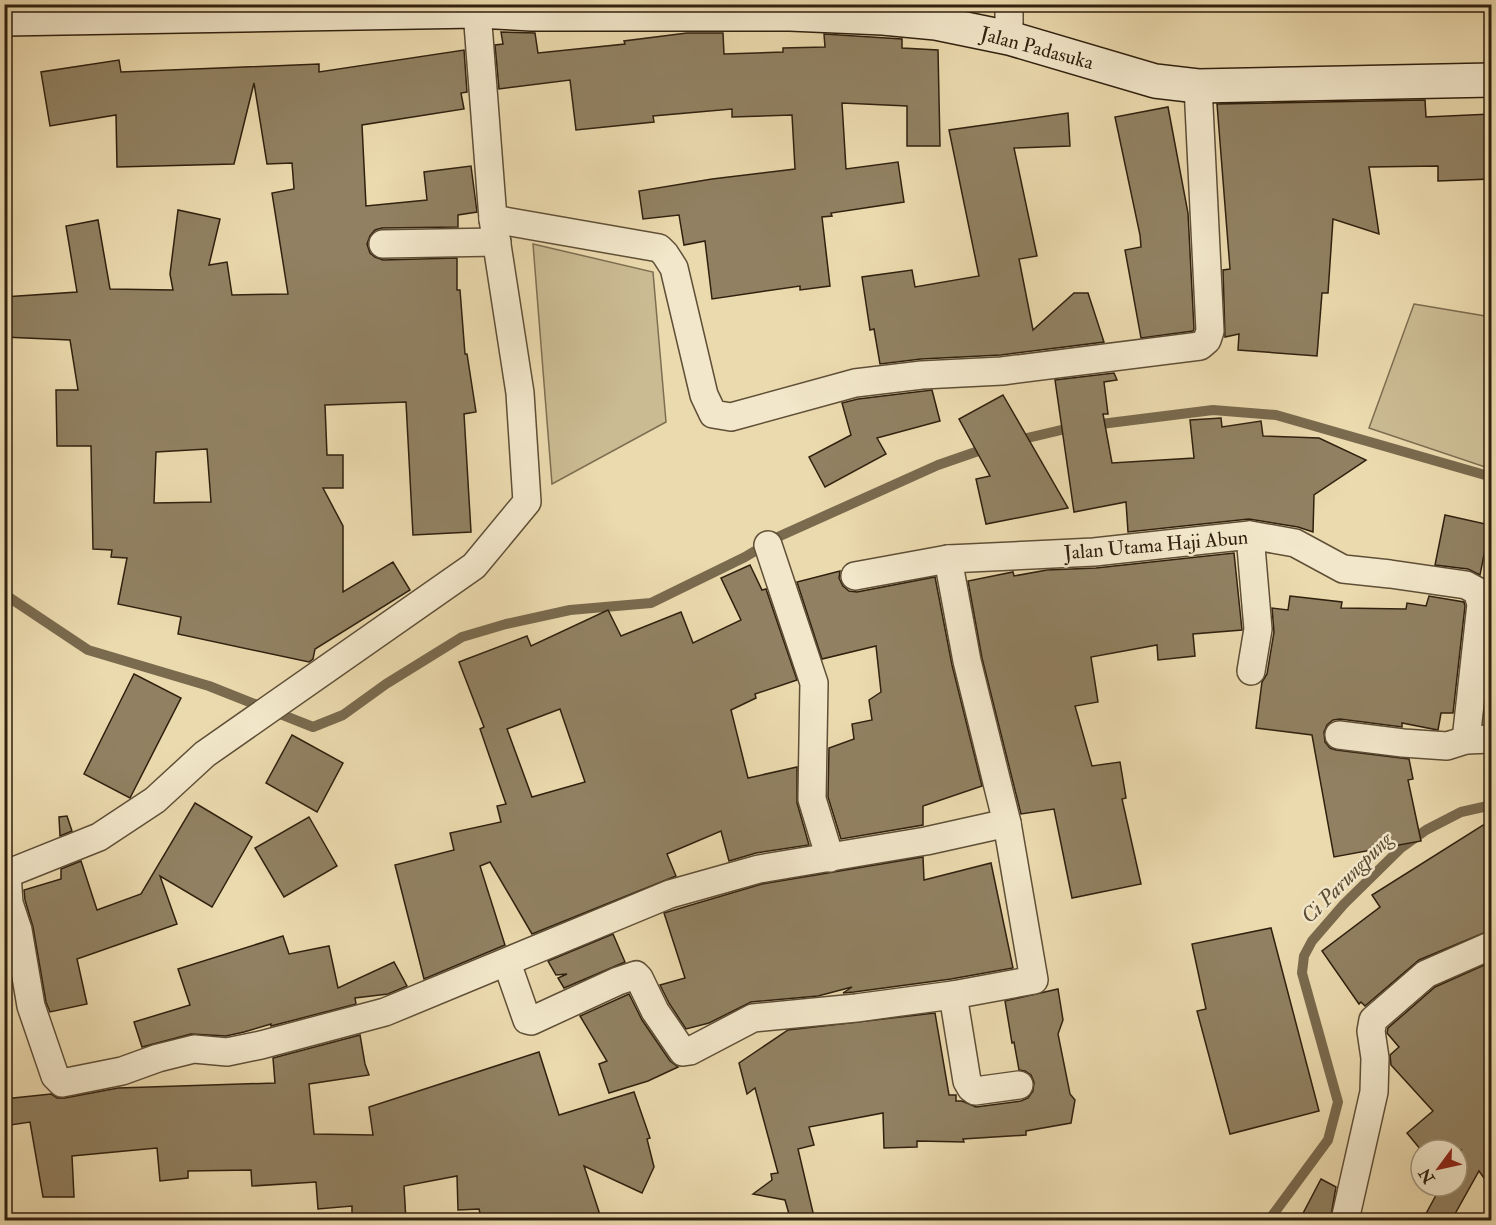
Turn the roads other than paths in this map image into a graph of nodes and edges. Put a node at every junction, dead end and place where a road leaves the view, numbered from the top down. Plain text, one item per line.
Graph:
1 (1009, 4) edge
2 (532, 9) edge
3 (723, 9) edge
4 (477, 11) junction
5 (4, 19) edge
6 (1009, 38) junction
7 (1491, 80) edge
8 (1198, 86) junction
9 (495, 231) junction
10 (383, 244) dead end
11 (1250, 535) junction
12 (768, 545) dead end
13 (948, 560) junction
14 (855, 576) dead end
15 (1251, 671) dead end
16 (1339, 735) dead end
17 (1479, 740) edge
18 (1007, 823) junction
19 (830, 858) junction
20 (6, 875) edge
21 (1491, 945) edge
22 (507, 963) junction
23 (953, 995) junction
24 (1019, 1085) dead end
25 (1345, 1221) edge

1 - 6 street
2 - 3 street, Jalan Padasuka
2 - 4 street, Jalan Padasuka
3 - 6 street, Jalan Padasuka
4 - 5 street, Jalan Padasuka
4 - 9 street
6 - 8 street, Jalan Padasuka
7 - 8 street, Jalan Padasuka
8 - 9 street
9 - 10 street
9 - 20 street
11 - 13 street, Jalan Utama Haji Abun
11 - 15 street
11 - 17 street, Jalan Utama Haji Abun
12 - 19 street
13 - 14 street, Jalan Utama Haji Abun
13 - 18 street
16 - 17 street
18 - 19 street
18 - 23 street
19 - 22 street
20 - 22 street
21 - 25 street
22 - 23 street
23 - 24 street

